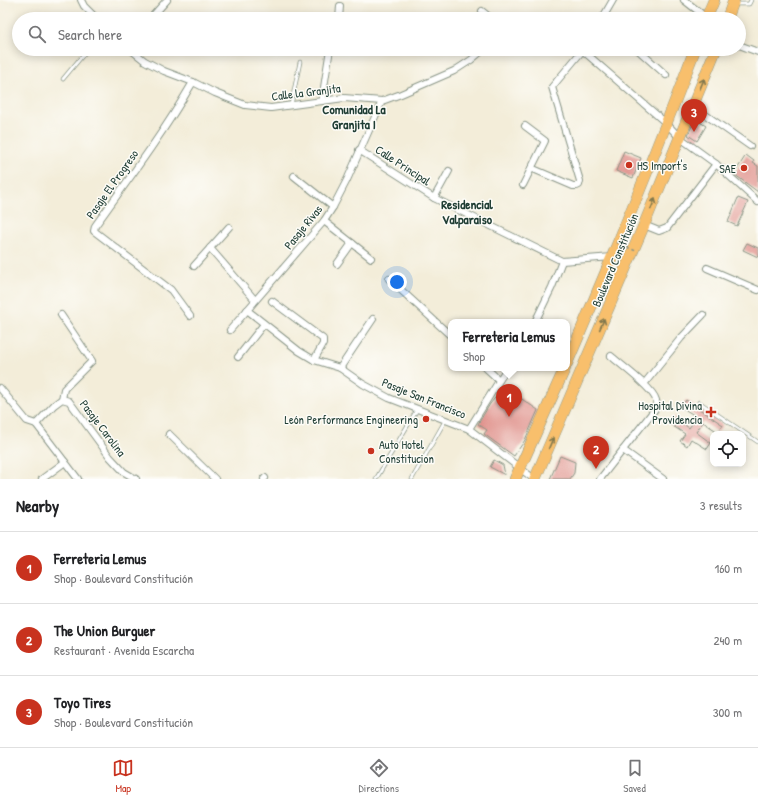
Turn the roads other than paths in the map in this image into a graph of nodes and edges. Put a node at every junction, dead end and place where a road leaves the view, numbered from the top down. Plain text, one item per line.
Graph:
1 (80, 0) edge
2 (167, 0) edge
3 (613, 0) edge
4 (684, 0) edge
5 (714, 0) edge
6 (751, 0) edge
7 (733, 2) edge
8 (340, 6) dead end
9 (90, 12) edge
10 (156, 12) edge
11 (340, 12) edge
12 (606, 12) edge
13 (699, 12) edge
14 (709, 12) edge
15 (729, 12) edge
16 (746, 48) edge
17 (758, 52) edge
18 (82, 56) edge
19 (139, 56) edge
20 (329, 56) edge
21 (476, 56) edge
22 (577, 56) edge
23 (589, 56) edge
24 (645, 56) edge
25 (692, 56) edge
26 (713, 56) edge
27 (300, 62) dead end
28 (666, 75) dead end
29 (63, 79) dead end
30 (193, 82) junction
31 (322, 100) junction
32 (382, 101) junction
33 (290, 106) junction
34 (693, 106) junction
35 (667, 124) junction
36 (526, 126) dead end
37 (679, 137) junction
38 (750, 146) dead end
39 (360, 150) junction
40 (716, 164) junction
41 (531, 168) junction
42 (449, 171) dead end
43 (294, 176) dead end
44 (523, 185) dead end
45 (434, 198) junction
46 (758, 202) edge
47 (333, 207) junction
48 (324, 221) junction
49 (644, 225) junction
50 (229, 227) dead end
51 (352, 243) junction
52 (210, 248) junction
53 (612, 257) junction
54 (370, 258) dead end
55 (562, 261) junction
56 (337, 264) dead end
57 (194, 266) dead end
58 (707, 268) dead end
59 (389, 279) dead end
60 (758, 290) edge
61 (255, 300) junction
62 (272, 301) dead end
63 (247, 310) junction
64 (61, 315) dead end
65 (703, 315) dead end
66 (190, 316) dead end
67 (374, 319) dead end
68 (536, 319) edge
69 (264, 324) junction
70 (230, 330) dead end
71 (448, 333) edge
72 (570, 348) edge
73 (611, 356) dead end
74 (238, 357) dead end
75 (314, 360) junction
76 (340, 368) junction
77 (489, 371) edge
78 (505, 371) edge
79 (564, 371) edge
80 (499, 380) junction
81 (644, 384) junction
82 (0, 388) edge
83 (62, 399) junction
84 (699, 402) dead end
85 (418, 408) junction
86 (446, 419) junction
87 (36, 424) junction
88 (469, 429) junction
89 (169, 434) dead end
90 (758, 442) edge
91 (623, 450) junction
92 (65, 462) junction
93 (516, 475) edge
94 (42, 479) edge
95 (78, 479) edge
96 (136, 479) edge
97 (215, 479) edge
98 (376, 479) edge
99 (412, 479) edge
100 (535, 479) edge
101 (600, 479) edge
102 (663, 479) edge

1 - 9 street
2 - 10 street
3 - 12 street
4 - 13 street
5 - 14 highway
6 - 7 lane
7 - 15 highway
8 - 11 street
16 - 17 street
18 - 29 lane
19 - 30 street, Calle la Granjita
20 - 31 street
21 - 32 street, Calle la Granjita
22 - 41 street
23 - 35 street
24 - 28 street
25 - 35 highway, Boulevard Constitución
34 -> 26 highway, Boulevard Constitución
27 - 33 lane
30 - 33 street, Calle la Granjita
30 - 66 street, Pasaje El Progreso
31 - 32 street, Calle la Granjita
31 - 33 street, Calle la Granjita
32 - 39 street, Pasaje Rivas
34 - 37 highway, Boulevard Constitución
34 - 38 street
35 - 37 street
35 - 53 highway, Boulevard Constitución
36 - 41 street
37 - 40 street
49 -> 37 highway, Boulevard Constitución
39 - 45 street, Calle Principal
39 - 47 street, Pasaje Rivas
40 - 46 street
40 - 49 street
41 - 44 street
42 - 45 street
43 - 47 street
45 - 55 street, Calle Principal
47 - 48 street, Pasaje Rivas
48 - 51 street
48 - 61 street, Pasaje Rivas
100 -> 49 highway, Boulevard Constitución
50 - 52 street
51 - 54 street
51 - 56 street
52 - 57 street
52 - 61 street
53 - 55 street
53 - 72 highway, Boulevard Constitución
55 - 68 street
58 - 60 street
59 - 71 street
61 - 63 street, Pasaje Rivas
62 - 75 street
63 - 69 street, Pasaje San Francisco
63 - 70 street, Pasaje Rivas
64 - 83 street
65 - 81 street
67 - 76 street
69 - 74 street
69 - 75 street, Pasaje San Francisco
73 - 81 street
75 - 76 street, Pasaje San Francisco
76 - 85 street, Pasaje San Francisco
77 - 80 street
78 - 80 street
79 - 93 highway
80 - 88 street
81 - 91 street
82 - 87 street
83 - 87 street, Pasaje Carolina
83 - 96 street, Pasaje Carolina
84 - 90 lane
85 - 86 street, Pasaje San Francisco
85 - 98 lane
86 - 88 street, Pasaje San Francisco
86 - 99 lane
87 - 92 street
88 - 93 street, Pasaje San Francisco
89 - 97 street
91 - 101 street
91 - 102 street
92 - 94 street
92 - 95 street
93 - 100 street, Pasaje San Francisco

